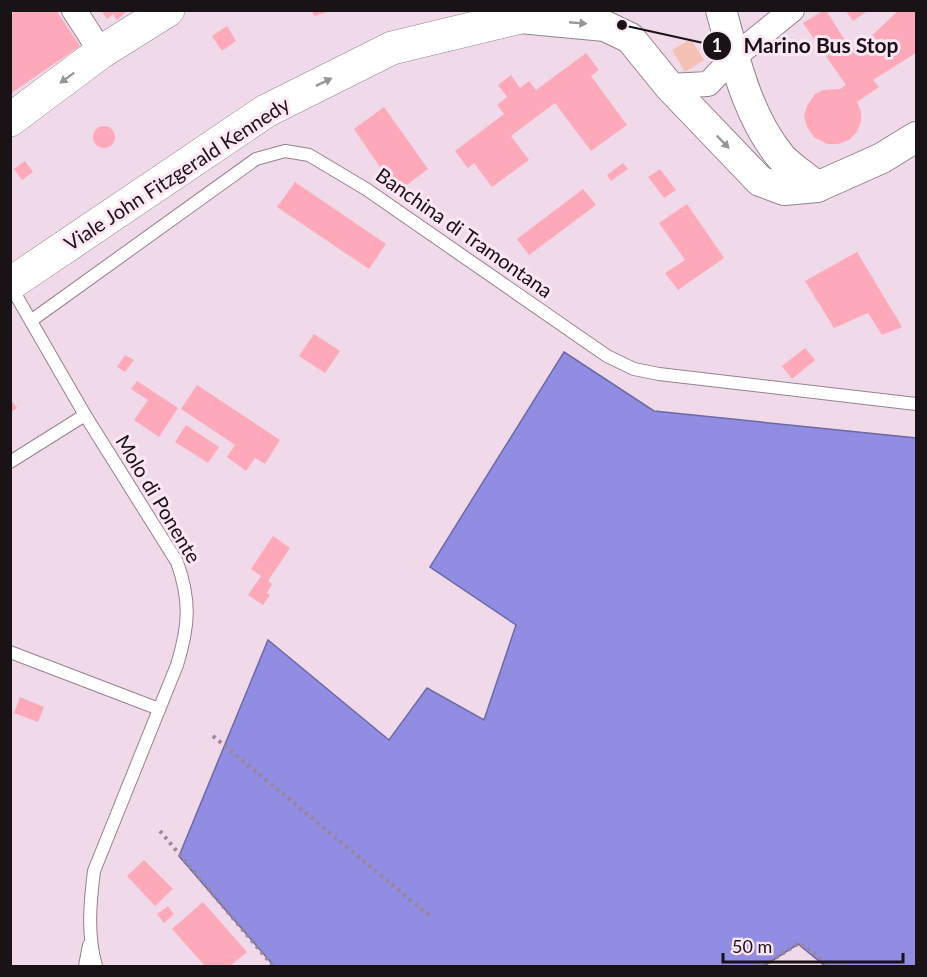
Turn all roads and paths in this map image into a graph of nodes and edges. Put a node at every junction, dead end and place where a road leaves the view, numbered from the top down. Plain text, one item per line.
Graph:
1 (74, 10) edge
2 (168, 10) edge
3 (721, 10) edge
4 (792, 10) edge
5 (534, 14) edge
6 (101, 52) junction
7 (734, 57) junction
8 (669, 86) junction
9 (10, 120) edge
10 (916, 137) edge
11 (817, 187) junction
12 (10, 284) edge
13 (32, 320) junction
14 (916, 404) edge
15 (85, 415) junction
16 (10, 462) edge
17 (10, 652) edge
18 (159, 709) junction
19 (213, 736) dead end
20 (160, 831) dead end
21 (431, 917) dead end
22 (91, 935) junction
23 (85, 966) edge
24 (96, 966) edge
25 (273, 966) edge
26 (763, 966) edge
27 (832, 966) edge

1 - 6 street
2 - 6 main road
3 - 7 street
4 - 7 street
5 -> 8 street
12 -> 5 main road, Viale John Fitzgerald Kennedy
6 -> 9 main road
7 - 8 street
7 - 11 street
8 -> 11 street
10 - 11 street
12 - 13 lane, Molo di Ponente
13 - 14 lane, Banchina di Tramontana
13 - 15 lane, Molo di Ponente
15 - 16 lane
15 - 18 lane, Molo di Ponente
17 - 18 lane
18 - 22 lane, Molo di Ponente
19 - 21 path
20 - 25 path
22 - 23 lane, Molo di Ponente
22 - 24 lane, Molo di Ponente
26 - 27 path

